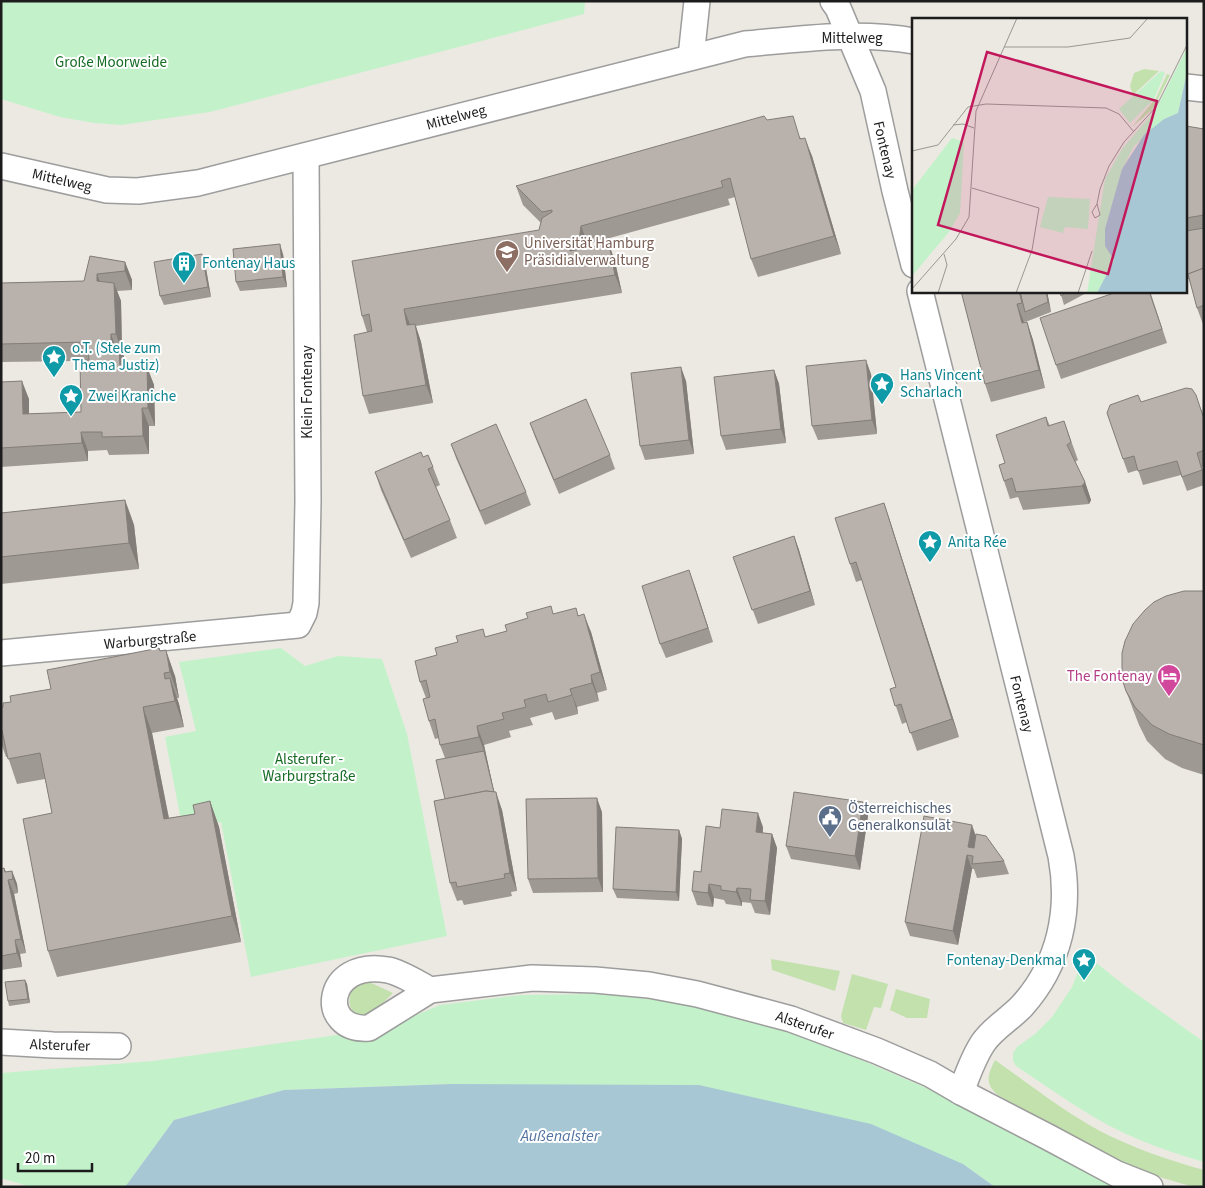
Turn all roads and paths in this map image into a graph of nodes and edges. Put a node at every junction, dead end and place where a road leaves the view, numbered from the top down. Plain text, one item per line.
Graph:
1 (697, 1) edge
2 (833, 1) edge
3 (851, 37) junction
4 (912, 41) edge
5 (691, 57) junction
6 (1188, 87) edge
7 (1204, 89) edge
8 (306, 156) junction
9 (1, 166) edge
10 (912, 257) edge
11 (920, 292) edge
12 (298, 626) joint
13 (1, 653) edge
14 (430, 990) dead end
15 (1, 1042) edge
16 (118, 1046) dead end
17 (961, 1092) junction
18 (1150, 1187) edge

1 - 5 street
2 - 3 street, Fontenay
3 - 4 street, Mittelweg
3 - 5 street, Mittelweg
3 - 10 street, Fontenay
5 - 8 street, Mittelweg
6 - 7 street
8 - 9 street, Mittelweg
8 - 12 street, Klein Fontenay
11 - 17 street, Fontenay
12 - 13 street, Warburgstraße
14 - 17 street, Alsterufer
15 - 16 street, Alsterufer
17 - 18 street, Alsterufer

